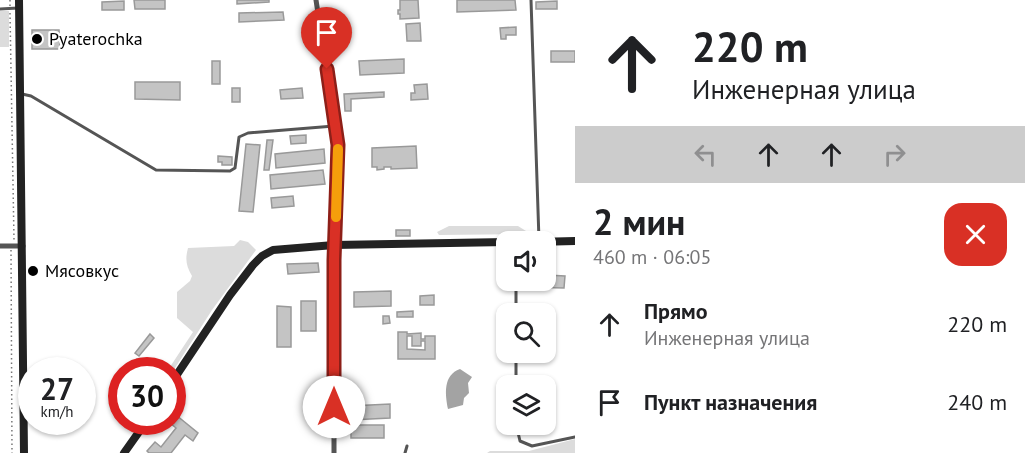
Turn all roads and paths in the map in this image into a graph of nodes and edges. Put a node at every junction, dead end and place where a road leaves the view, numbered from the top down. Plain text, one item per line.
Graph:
1 (10, 0) edge
2 (316, 0) edge
3 (531, 0) edge
4 (19, 4) edge
5 (10, 8) junction
6 (0, 9) edge
7 (21, 94) junction
8 (335, 126) junction
9 (537, 231) edge
10 (575, 241) edge
11 (496, 242) edge
12 (556, 242) edge
13 (334, 245) junction
14 (0, 246) edge
15 (13, 246) junction
16 (23, 246) junction
17 (186, 361) edge
18 (137, 435) edge
19 (519, 435) edge
20 (575, 437) edge
21 (407, 446) dead end
22 (12, 453) edge
23 (24, 453) edge
24 (124, 453) edge
25 (334, 453) edge
26 (405, 453) edge

1 - 5 path
2 - 8 street
3 - 9 lane
4 - 5 lane
4 - 7 street
5 - 6 lane
5 - 15 path
7 - 8 lane
7 - 16 street
8 - 13 street
10 - 12 street
11 - 13 street
13 - 17 street
13 - 25 street
14 - 15 street
15 - 16 street
15 - 22 path
16 - 23 street
18 - 24 street
19 - 20 lane
21 - 26 lane

